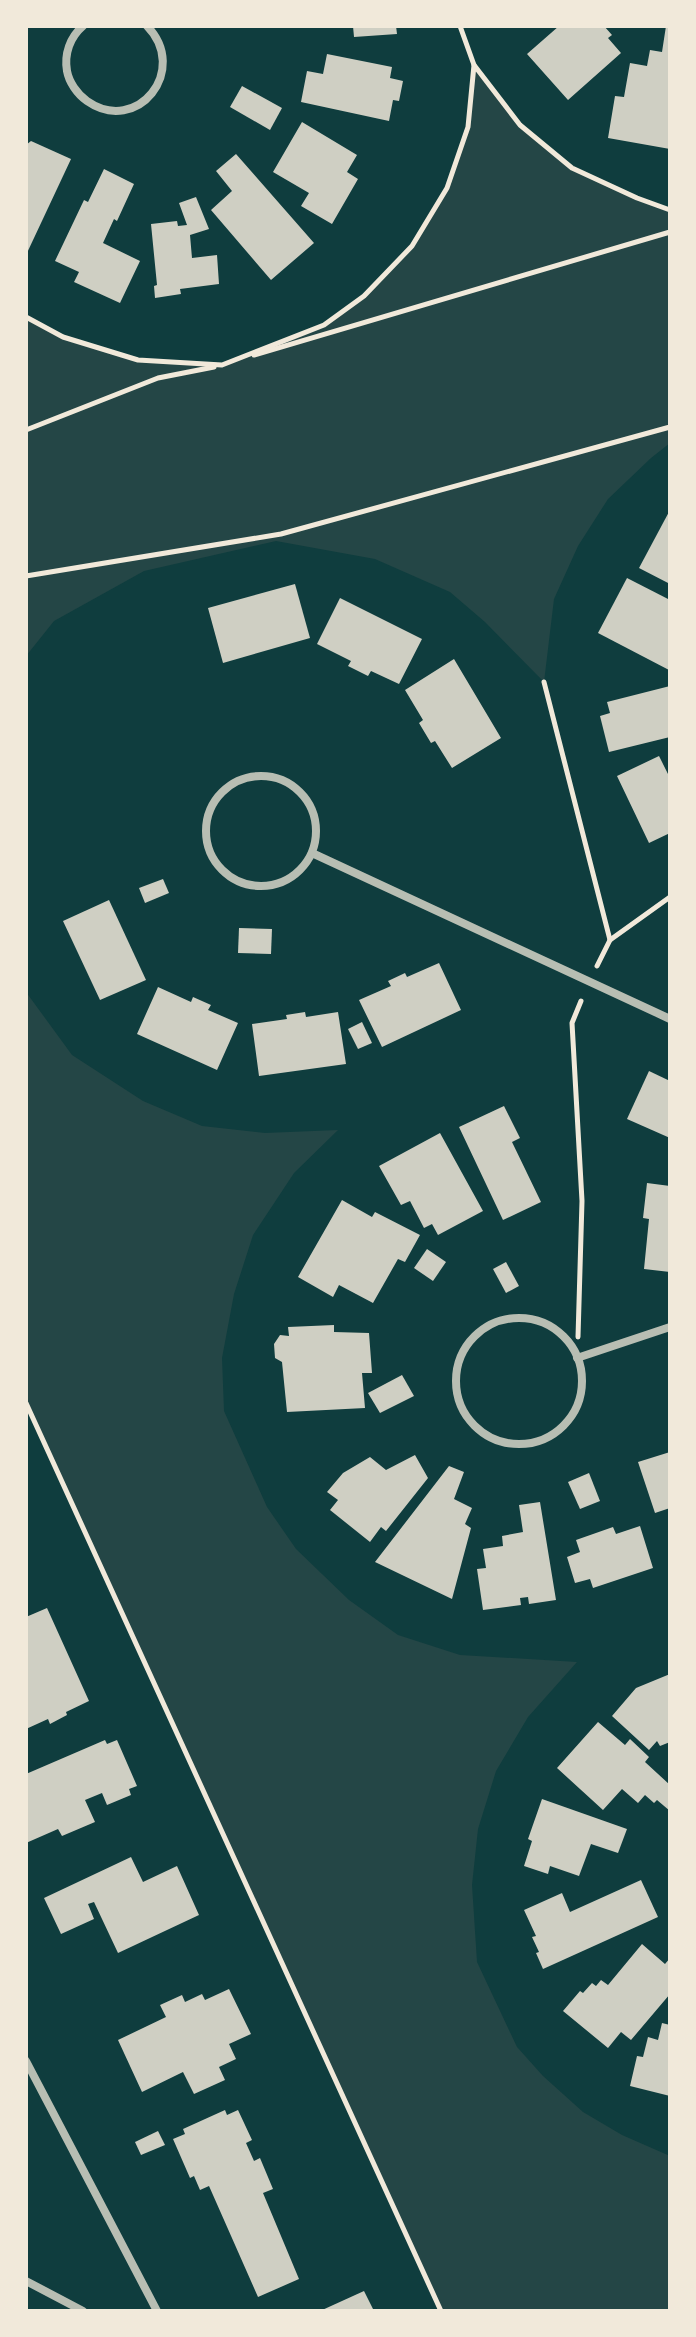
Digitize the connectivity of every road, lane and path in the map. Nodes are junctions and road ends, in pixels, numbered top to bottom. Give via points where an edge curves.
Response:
1 (83, 26) edge
2 (147, 26) edge
3 (460, 26) edge
4 (474, 65) junction
5 (670, 210) edge
6 (670, 232) edge
7 (26, 317) edge
8 (222, 365) junction
9 (670, 427) edge
10 (26, 430) edge
11 (26, 576) edge
12 (544, 682) dead end
13 (312, 853) junction
14 (670, 897) edge
15 (610, 940) junction
16 (590, 981) junction
17 (670, 1019) edge
18 (670, 1327) edge
19 (577, 1358) junction
20 (26, 1403) edge
21 (26, 2061) edge
22 (26, 2281) edge
23 (83, 2311) edge
24 (157, 2311) edge
25 (441, 2311) edge

1 - 2 street via 70,42 67,71 83,99 113,111 145,101 163,74 159,41
3 - 4 path
4 - 5 path via 520,125 572,168
4 - 8 path via 468,127 447,188 412,246 364,296 324,325
6 - 8 path
7 - 8 path via 63,337 138,360
8 - 10 path via 158,378
9 - 11 path via 281,534
12 - 15 path
13 - 13 street via 317,834 306,798 274,776 236,780 210,809 207,847 230,877 249,885 286,881
13 - 16 street
14 - 15 path
15 - 16 path
16 - 17 street
16 - 19 path via 572,1023 582,1201
18 - 19 street
19 - 19 street via 567,1341 545,1325 517,1318 499,1321 468,1343 459,1359 455,1378 464,1414 492,1439 510,1444 547,1438 563,1427 581,1394
20 - 25 path
21 - 24 street
22 - 23 street

